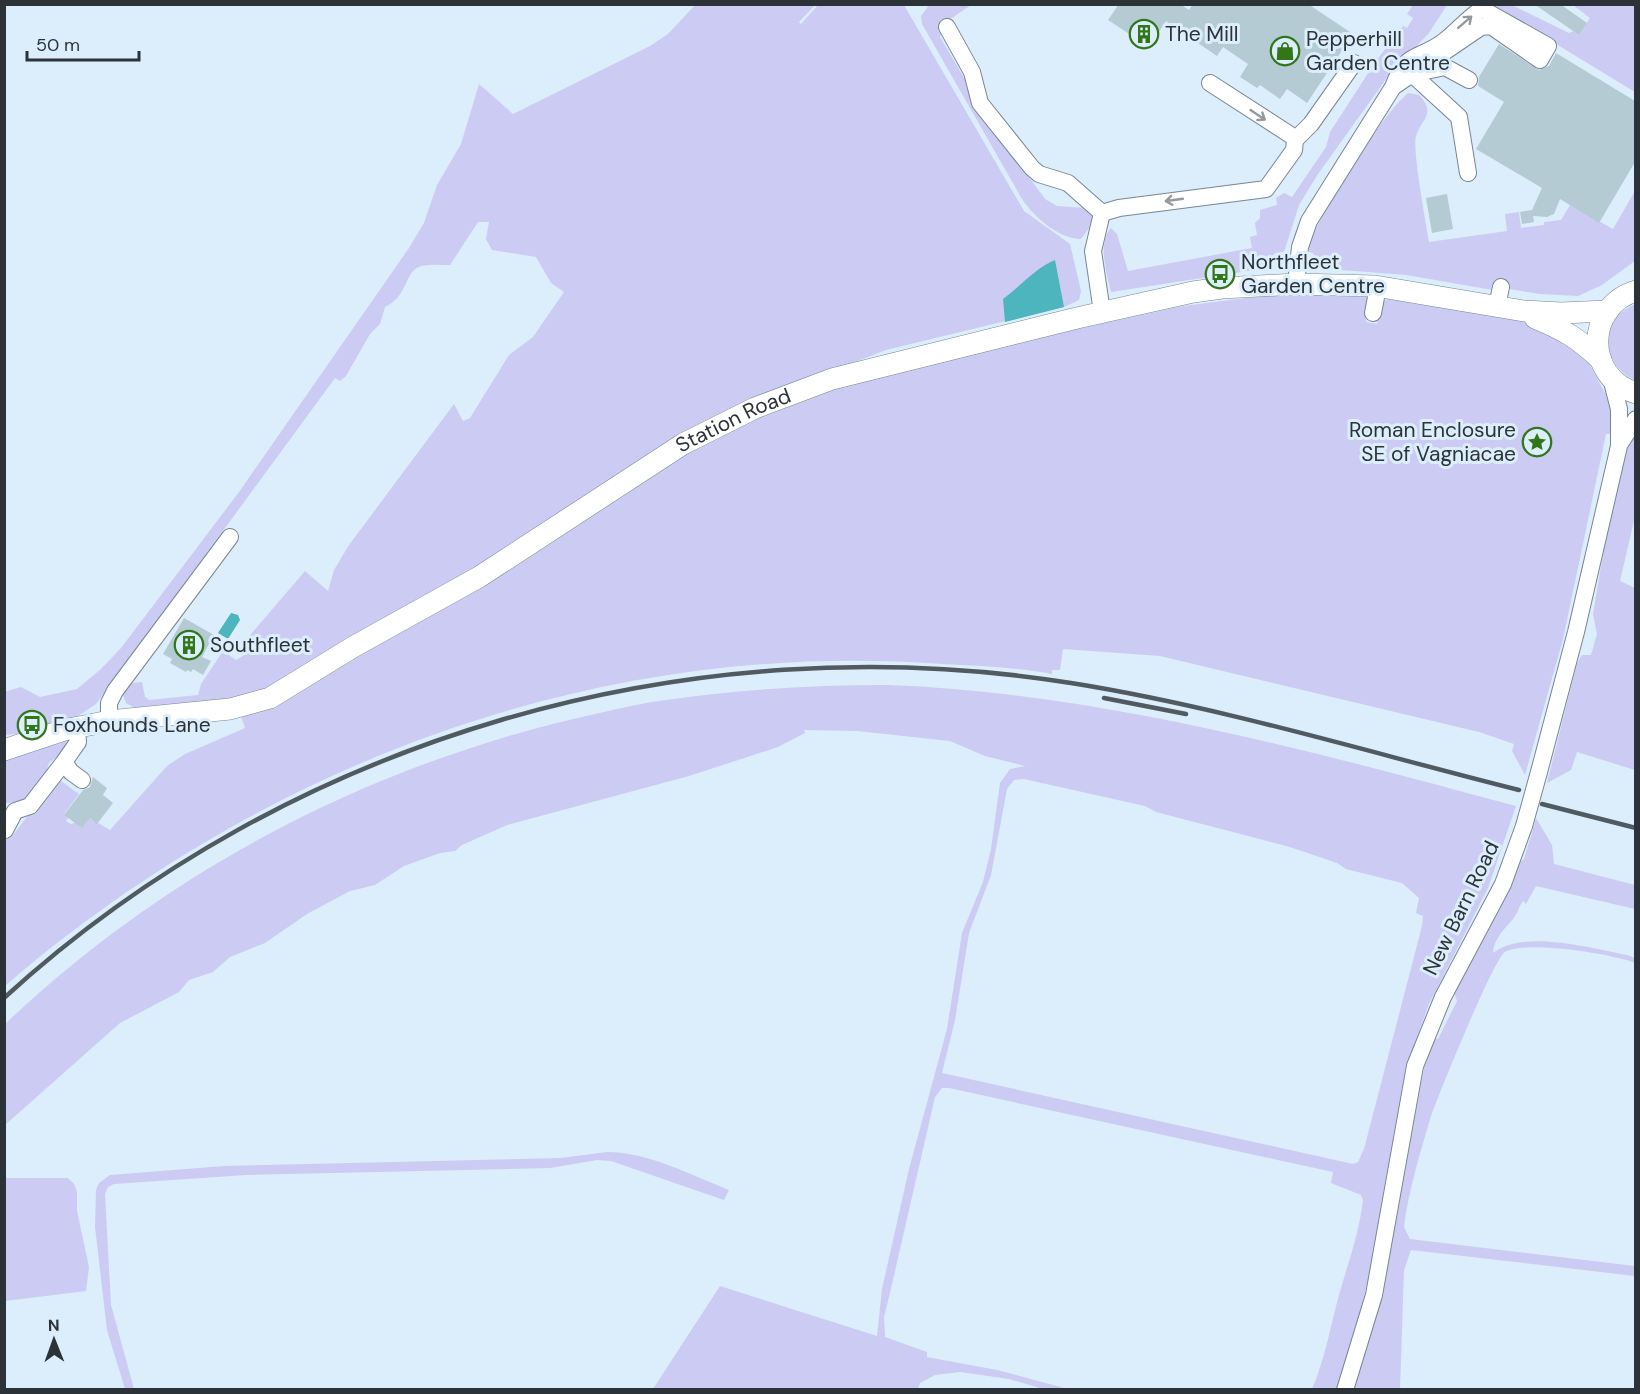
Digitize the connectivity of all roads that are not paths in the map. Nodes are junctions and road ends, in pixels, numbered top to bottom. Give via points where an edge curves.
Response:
1 (947, 27) dead end
2 (1354, 63) dead end
3 (1412, 74) junction
4 (1469, 80) dead end
5 (1210, 82) dead end
6 (1393, 87) junction
7 (1295, 140) junction
8 (1468, 173) dead end
9 (1102, 213) junction
10 (1296, 284) junction
11 (1378, 286) junction
12 (1633, 290) edge
13 (1524, 311) junction
14 (1608, 311) junction
15 (1102, 312) junction
16 (1373, 313) dead end
17 (1601, 360) junction
18 (1612, 382) junction
19 (1635, 393) edge
20 (1635, 419) edge
21 (1619, 446) junction
22 (230, 537) dead end
23 (109, 721) junction
24 (77, 728) junction
25 (4, 750) edge
26 (64, 762) junction
27 (82, 780) dead end
28 (5, 830) edge
29 (1345, 1389) edge

1 - 9 street via 972,72 980,103 1032,168 1068,183
2 - 7 street
3 - 4 street via 1445,67
3 - 6 street
6 -> 3 street via 1400,68 1414,56 1444,42 1482,9 1548,46 1540,60 1491,26 1481,27
3 - 8 street via 1460,117
5 -> 7 street
6 - 10 street via 1310,221 1300,247
7 -> 9 street via 1294,150 1266,189
9 - 15 street via 1093,250
10 - 11 main road, Station Road
10 - 15 main road, Station Road via 1193,291
11 - 13 main road, Station Road via 1499,297
11 - 16 street
12 - 14 main road
13 - 14 main road, Station Road
13 - 17 main road, Station Road via 1567,331
14 - 17 main road via 1598,333
15 - 23 main road, Station Road via 832,379 734,417 682,444 479,577 274,696 255,703 178,715
17 - 18 main road
18 - 19 main road
18 - 21 street, New Barn Road via 1619,409
20 - 21 street, New Barn Road
21 - 29 street, New Barn Road, bridge via 1576,632 1524,826 1503,884 1443,997 1415,1066 1374,1295
22 - 23 street via 116,691 109,703
23 - 24 main road, Station Road
24 - 25 main road, Station Road
24 - 26 street via 78,742
26 - 27 street
26 - 28 street via 29,807 15,811

